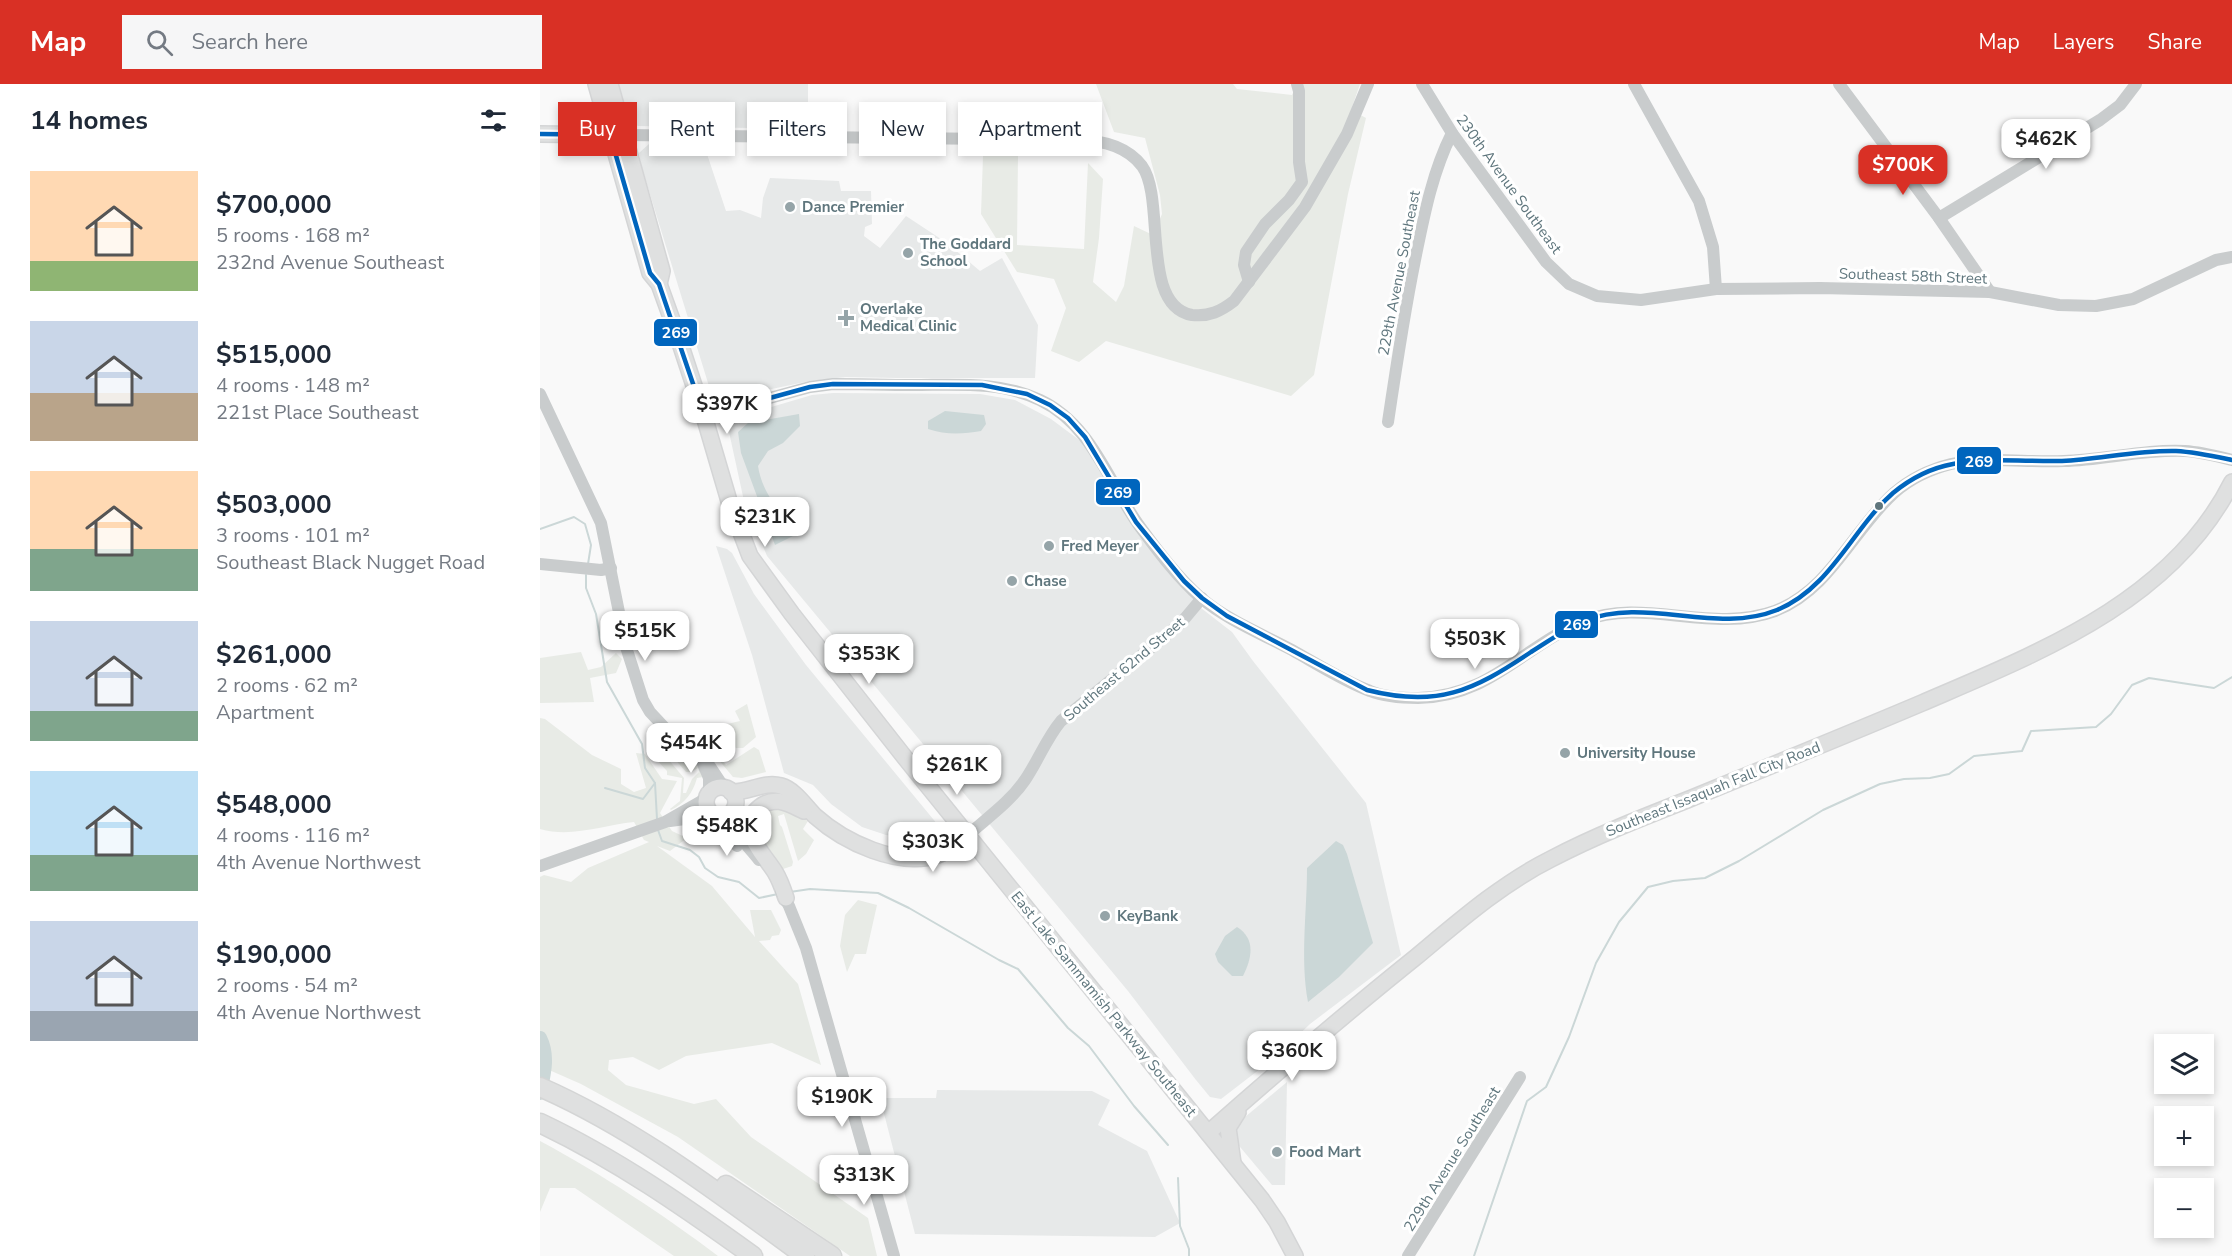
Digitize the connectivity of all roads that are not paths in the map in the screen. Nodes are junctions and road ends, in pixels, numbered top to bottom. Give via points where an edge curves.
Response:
1 (596, 84) edge
2 (610, 84) edge
3 (1297, 84) edge
4 (1368, 84) edge
5 (1422, 84) edge
6 (1634, 84) edge
7 (1839, 84) edge
8 (2133, 89) edge
9 (603, 102) edge
10 (612, 102) edge
11 (1452, 133) junction
12 (540, 134) edge
13 (558, 134) edge
14 (637, 135) edge
15 (624, 156) edge
16 (1939, 218) junction
17 (2232, 257) edge
18 (1249, 282) junction
19 (1716, 289) junction
20 (1584, 292) joint
21 (1990, 292) junction
22 (540, 394) edge
23 (704, 416) junction
24 (1388, 422) dead end
25 (2232, 460) edge
26 (2232, 482) edge
27 (540, 564) edge
28 (611, 568) junction
29 (1202, 598) junction
30 (695, 750) junction
31 (729, 790) junction
32 (708, 796) junction
33 (796, 796) junction
34 (734, 809) junction
35 (716, 816) junction
36 (815, 816) junction
37 (682, 817) junction
38 (968, 835) junction
39 (540, 866) edge
40 (774, 878) junction
41 (788, 902) joint
42 (1520, 1077) dead end
43 (540, 1087) edge
44 (1251, 1096) junction
45 (598, 1116) junction
46 (548, 1127) edge
47 (1208, 1133) junction
48 (1234, 1165) junction
49 (753, 1256) edge
50 (805, 1256) edge
51 (832, 1256) edge
52 (894, 1256) edge
53 (1295, 1256) edge
54 (1408, 1256) edge

1 - 9 main road, East Lake Sammamish Parkway Southeast
2 - 10 main road, East Lake Sammamish Parkway Southeast
3 - 18 street via 1302,182 1246,252 1244,265
4 - 18 street via 1321,182
5 - 11 street, 230th Avenue Southeast
6 - 19 street via 1699,201 1713,247
7 - 16 street
8 - 16 street via 2100,120
11 - 20 street, 230th Avenue Southeast via 1546,262 1569,284
11 - 24 street, 229th Avenue Southeast via 1427,203
12 - 13 main road
14 - 18 street via 1104,142 1133,157 1146,174 1159,274 1164,290 1180,311 1198,315 1218,312 1234,301
15 - 23 main road, East Lake Sammamish Parkway Southeast via 662,271 659,284
16 - 21 street
17 - 21 street, Southeast 58th Street via 2216,260 2150,293 2112,304 2059,305
19 - 20 street, Southeast 58th Street via 1641,300 1612,299
19 - 21 street, Southeast 58th Street
22 - 28 street via 597,512
23 - 29 street via 833,384 982,385 1027,394 1058,410 1076,426 1148,537
23 - 38 main road, East Lake Sammamish Parkway Southeast via 750,556
25 - 29 street via 2175,451 2063,462 1983,460 1944,466 1890,496 1821,579 1777,610 1730,620 1637,614 1602,616 1563,630 1472,688 1421,698 1367,690 1227,616
26 - 44 main road, Southeast Issaquah Fall City Road via 2200,533 2178,557 2150,582 2087,626 2004,668 1549,859 1501,890 1407,963
27 - 28 street
28 - 30 street via 626,647 643,700 656,720
29 - 38 street, Southeast 62nd Street via 1181,623 1061,721 1025,781
30 - 31 street
30 - 32 street via 708,774
31 - 32 main road via 717,788
31 - 33 main road, Southeast 62nd Street via 772,785
31 - 34 main road via 735,799
32 - 35 main road via 708,810
32 - 37 street
33 - 34 main road via 760,794
33 - 36 main road, Southeast 62nd Street
34 - 35 main road via 727,816
34 - 40 street via 733,826 738,835
35 - 37 street
35 - 40 street via 739,848
36 - 38 main road, Southeast 62nd Street via 860,846 903,857 939,855
36 - 40 main road via 776,800 761,806 753,816 751,838
37 - 39 street
38 - 47 main road, East Lake Sammamish Parkway Southeast
40 - 41 main road
41 - 52 street via 815,981
42 - 54 street, 229th Avenue Southeast
43 - 45 highway
44 - 47 main road, Southeast Issaquah Fall City Road
44 - 48 main road via 1228,1128
45 - 50 highway via 699,1180
45 - 51 highway via 698,1167
46 - 49 highway via 648,1183
47 - 48 main road, East Lake Sammamish Parkway Southeast
48 - 53 main road, East Lake Sammamish Parkway Southeast via 1271,1212

